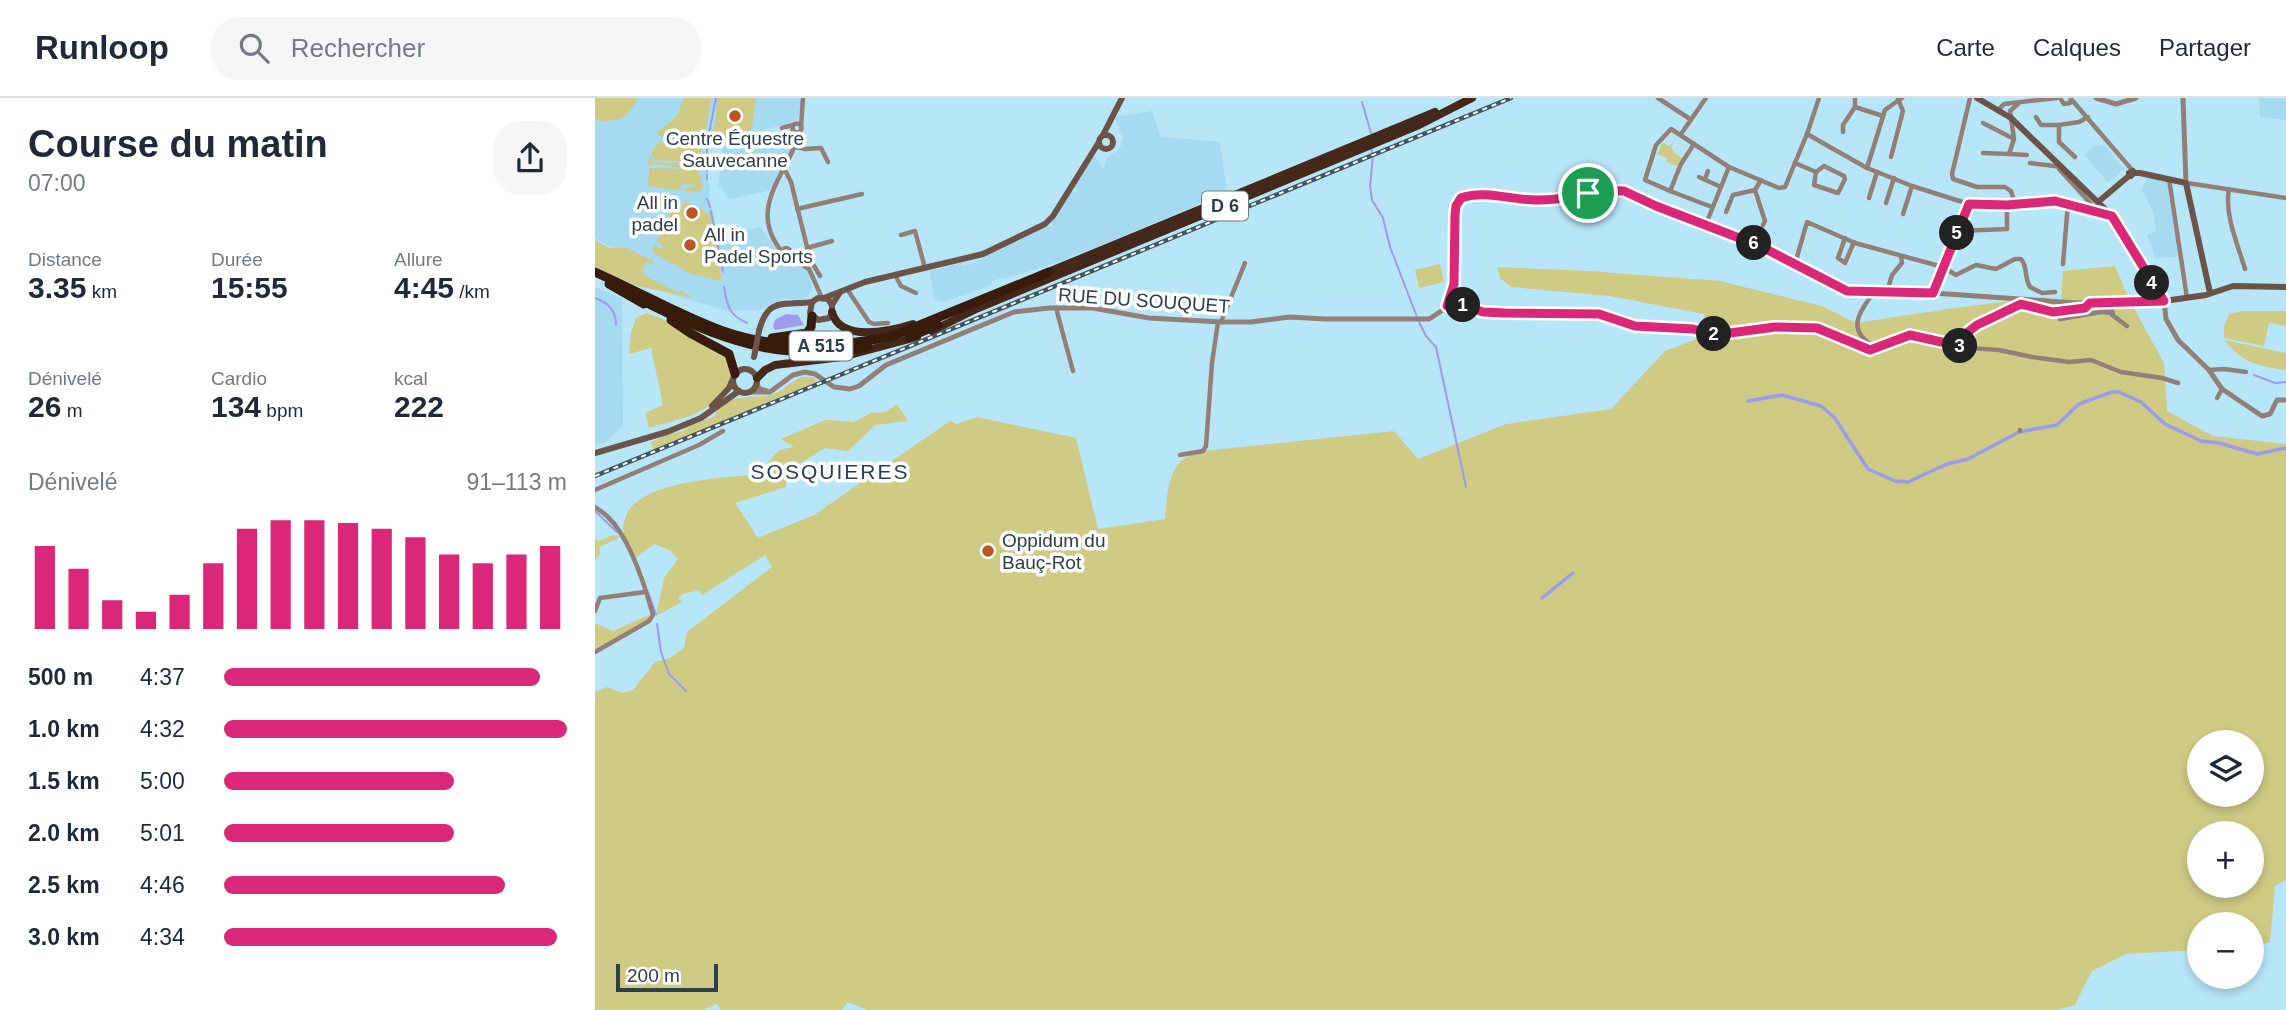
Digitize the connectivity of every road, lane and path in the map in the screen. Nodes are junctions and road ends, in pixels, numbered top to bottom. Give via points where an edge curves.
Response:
1 (803, 98) edge
2 (1122, 98) edge
3 (1473, 98) edge
4 (1658, 98) edge
5 (1706, 98) edge
6 (1819, 98) edge
7 (1855, 98) edge
8 (1974, 98) edge
9 (2096, 98) edge
10 (2136, 98) edge
11 (2183, 98) edge
12 (1900, 99) edge
13 (2058, 100) edge
14 (2070, 100) edge
15 (1461, 101) edge
16 (2017, 104) junction
17 (1855, 107) junction
18 (1998, 112) junction
19 (1882, 116) junction
20 (2036, 117) dead end
21 (2088, 117) junction
22 (1690, 119) junction
23 (2012, 121) junction
24 (1983, 123) dead end
25 (2059, 125) junction
26 (1843, 132) dead end
27 (1105, 133) junction
28 (1681, 134) junction
29 (1807, 134) junction
30 (2013, 139) junction
31 (1694, 144) junction
32 (796, 145) junction
33 (1098, 146) junction
34 (1983, 153) dead end
35 (2010, 155) junction
36 (2027, 155) dead end
37 (1891, 157) dead end
38 (2075, 157) dead end
39 (828, 162) dead end
40 (1795, 163) junction
41 (2030, 163) dead end
42 (784, 167) junction
43 (1729, 167) junction
44 (2062, 167) junction
45 (1867, 168) junction
46 (1708, 171) dead end
47 (1877, 172) junction
48 (1569, 173) dead end
49 (1817, 173) junction
50 (2132, 173) junction
51 (1699, 177) dead end
52 (1894, 178) junction
53 (1705, 179) junction
54 (2169, 179) junction
55 (1761, 180) junction
56 (2186, 183) junction
57 (1912, 186) junction
58 (1721, 187) junction
59 (1755, 190) junction
60 (2229, 190) junction
61 (1669, 191) junction
62 (1588, 193) junction
63 (862, 194) dead end
64 (1869, 198) dead end
65 (2286, 198) edge
66 (1886, 203) dead end
67 (2068, 203) junction
68 (1969, 204) junction
69 (2015, 204) junction
70 (2091, 204) junction
71 (2007, 205) junction
72 (1712, 207) junction
73 (797, 209) junction
74 (1725, 212) dead end
75 (1903, 214) dead end
76 (2111, 215) junction
77 (1706, 224) junction
78 (1763, 225) dead end
79 (1958, 231) junction
80 (901, 235) dead end
81 (1845, 238) junction
82 (832, 241) dead end
83 (1854, 242) junction
84 (807, 248) junction
85 (1901, 256) junction
86 (1245, 263) dead end
87 (1795, 264) junction
88 (2063, 264) dead end
89 (1943, 267) junction
90 (925, 268) junction
91 (2245, 269) dead end
92 (595, 272) edge
93 (1049, 272) junction
94 (895, 275) junction
95 (820, 276) dead end
96 (595, 278) edge
97 (609, 284) junction
98 (2286, 287) edge
99 (843, 291) junction
100 (1874, 292) junction
101 (1887, 292) junction
102 (2055, 292) dead end
103 (916, 293) dead end
104 (1933, 293) junction
105 (2210, 293) junction
106 (2187, 299) junction
107 (2164, 301) junction
108 (816, 304) junction
109 (2089, 304) junction
110 (1447, 306) junction
111 (832, 308) junction
112 (1056, 308) junction
113 (976, 309) junction
114 (678, 312) junction
115 (2111, 314) junction
116 (2060, 319) dead end
117 (1219, 322) junction
118 (888, 323) dead end
119 (2127, 326) dead end
120 (1875, 347) junction
121 (1969, 348) junction
122 (2209, 370) junction
123 (1073, 371) dead end
124 (2246, 372) dead end
125 (734, 376) junction
126 (753, 376) junction
127 (2178, 383) dead end
128 (2222, 389) junction
129 (739, 391) junction
130 (750, 392) junction
131 (770, 392) junction
132 (2217, 398) dead end
133 (2286, 400) edge
134 (691, 422) junction
135 (723, 431) dead end
136 (595, 453) edge
137 (1180, 455) dead end
138 (595, 490) edge
139 (595, 507) edge
140 (645, 592) junction
141 (595, 611) edge
142 (595, 652) edge

1 - 32 street
2 - 27 main road
3 - 15 highway
4 - 22 street
5 - 22 street
6 - 29 street
7 - 17 street
8 - 18 main road
8 - 69 street via 1954,180 1977,187 2005,187
9 - 10 street via 2116,104
11 - 56 street
12 - 19 street
12 - 37 street via 1903,111
13 - 14 street
13 - 16 street
14 - 21 street
15 - 93 highway, D 6
15 - 113 highway, D 6 via 1406,131
16 - 18 street
16 - 23 street via 2010,111
17 - 19 street
17 - 26 street
18 - 23 main road
19 - 45 street
20 - 25 street via 2041,125
21 - 25 street
21 - 50 street
22 - 28 street
23 - 30 street
23 - 44 main road
24 - 30 street
25 - 38 street via 2059,142
27 - 33 main road
27 - 33 main road via 1114,139 1113,144 1108,149
28 - 31 street
28 - 61 street via 1671,129 1658,142 1645,180
29 - 40 street
29 - 45 street
30 - 35 street
31 - 43 street
31 - 61 street
32 - 39 street via 821,148
32 - 42 street
33 - 90 main road via 1045,224 983,254
34 - 35 street
35 - 36 street
40 - 49 street
40 - 55 street via 1785,187
41 - 44 street
42 - 73 street
42 - 108 street via 772,194 767,227 774,242 811,271
43 - 55 street
43 - 58 street
44 - 70 main road
45 - 47 street
46 - 53 street
47 - 52 street
47 - 64 street
48 - 62 street
49 - 49 street via 1814,185 1840,192 1845,179 1841,174 1824,166
50 - 54 main road
50 - 70 main road
51 - 53 street
52 - 57 street
52 - 66 street
53 - 58 street
54 - 56 main road
54 - 106 street
55 - 59 street
56 - 60 street
56 - 105 main road
57 - 68 street
57 - 75 street
58 - 72 street
59 - 74 street via 1733,195
59 - 78 street
60 - 65 street
60 - 91 street via 2229,210
61 - 72 street
62 - 77 street via 1621,190
62 - 110 street via 1540,200 1461,198 1455,215 1454,284
63 - 73 street
67 - 69 street
67 - 70 street
67 - 88 street
68 - 71 street
68 - 79 street
69 - 71 street
70 - 76 main road
70 - 76 street
71 - 79 street via 2007,229
72 - 77 street
73 - 84 street
76 - 107 main road
77 - 87 street
79 - 89 street
80 - 90 street via 915,231
81 - 83 street
81 - 83 street via 1838,258 1846,262
81 - 87 street via 1807,222
82 - 84 street
83 - 85 street
84 - 95 street
85 - 89 street
85 - 101 street
86 - 117 street
87 - 100 street via 1847,291
89 - 102 street via 1956,275 1976,265 1996,269 2021,260 2030,287 2042,293
89 - 104 street
90 - 94 main road
92 - 114 highway, A 515
93 - 111 highway via 910,326 888,330 840,326
93 - 114 highway, A 515 via 893,336 843,344 794,346 757,340
94 - 99 main road
94 - 103 street via 901,286
96 - 97 highway, A 515
97 - 113 highway, A 515 via 700,329 792,352 844,351 897,341
97 - 125 highway via 726,351
98 - 105 main road via 2234,286
99 - 108 main road
99 - 111 main road
99 - 118 street via 869,322
100 - 101 street
100 - 120 street via 1857,318 1862,340
101 - 104 street
104 - 109 street
105 - 106 main road
106 - 107 main road
107 - 109 street
107 - 122 street via 2166,319 2178,340
108 - 111 main road
108 - 111 main road via 822,321 829,318
108 - 114 highway via 807,333 772,338 732,331
108 - 126 main road, bridge via 773,306 762,319
109 - 115 street via 2107,307
109 - 121 street via 2053,312 2021,304 1968,332
110 - 117 street, RUE DU SOUQUET via 1429,319 1290,317
110 - 120 street via 1463,305 1483,312 1599,314 1635,326 1693,329 1715,335 1775,327 1817,328 1870,350
112 - 117 street, RUE DU SOUQUET
112 - 123 street
112 - 131 street, RUE DU SOUQUET via 1014,312 886,365 859,386 834,387 805,372
113 - 126 highway via 902,342 842,357 775,365
115 - 116 street
115 - 119 street
117 - 137 street via 1206,446
120 - 121 street via 1910,335
121 - 127 street via 2069,362 2091,360 2121,372
122 - 124 street
122 - 128 street
125 - 126 main road
125 - 129 main road
125 - 134 main road via 723,396
126 - 130 main road
126 - 131 street via 763,391
128 - 132 street
128 - 133 street via 2265,416 2277,400
129 - 130 main road
129 - 134 main road
130 - 131 street
134 - 136 main road
135 - 138 street
139 - 140 street via 619,531
140 - 141 street via 600,598
140 - 142 street via 653,615 649,621

